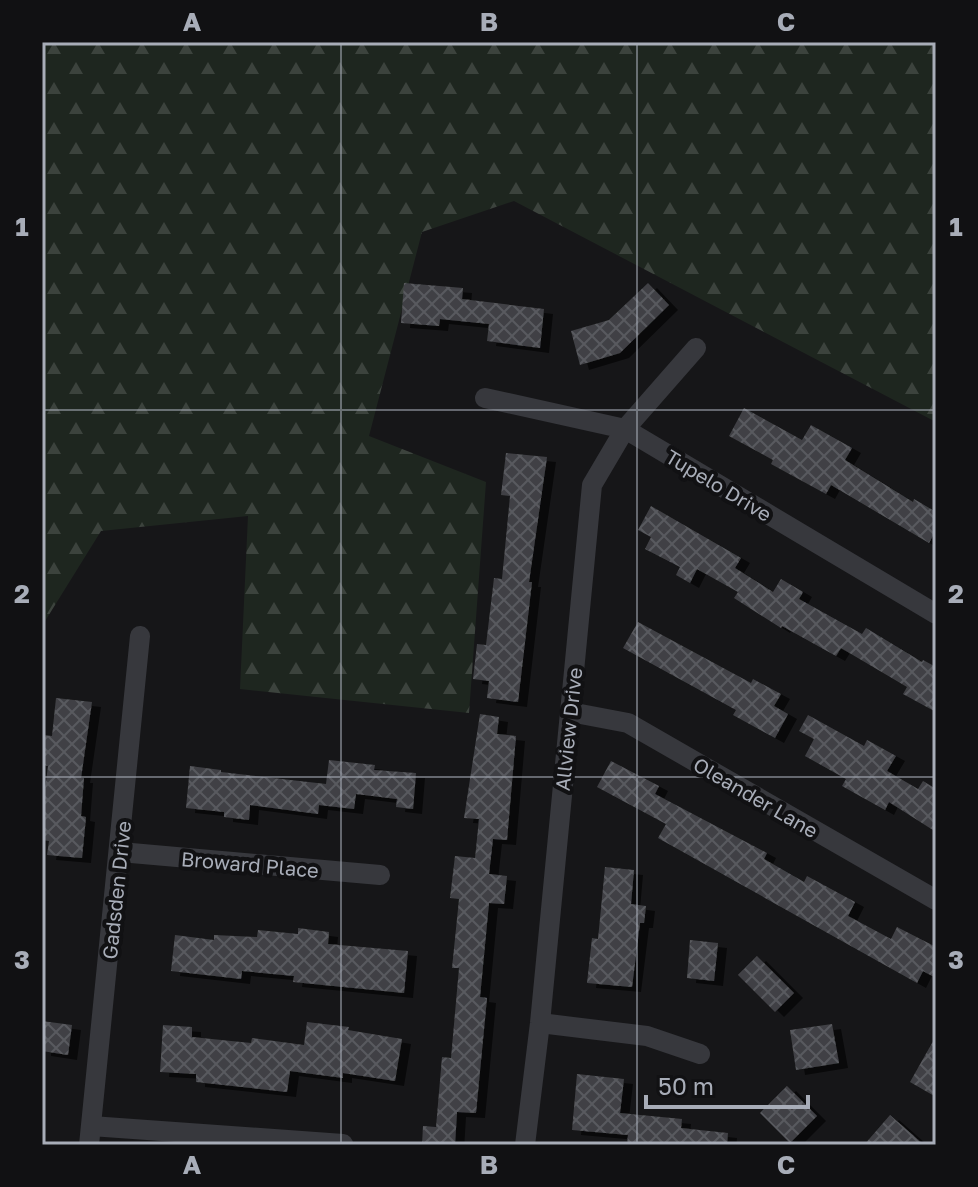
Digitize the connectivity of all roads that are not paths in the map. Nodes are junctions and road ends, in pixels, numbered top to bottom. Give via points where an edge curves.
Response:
1 (696, 348) dead end
2 (485, 398) dead end
3 (625, 429) junction
4 (936, 614) edge
5 (140, 636) dead end
6 (570, 712) junction
7 (120, 852) junction
8 (380, 875) dead end
9 (936, 900) edge
10 (540, 1023) junction
11 (700, 1054) dead end
12 (90, 1135) edge
13 (343, 1144) edge
14 (525, 1145) edge

1 - 3 street, Allview Drive
2 - 3 street, Tupelo Drive
3 - 4 street, Tupelo Drive
3 - 6 street, Allview Drive via 592,485
5 - 7 street, Gadsden Drive
6 - 9 street, Oleander Lane via 628,723
6 - 10 street, Allview Drive
7 - 8 street, Broward Place
7 - 12 street, Gadsden Drive
10 - 11 street via 647,1036
10 - 14 street, Allview Drive
12 - 13 street

